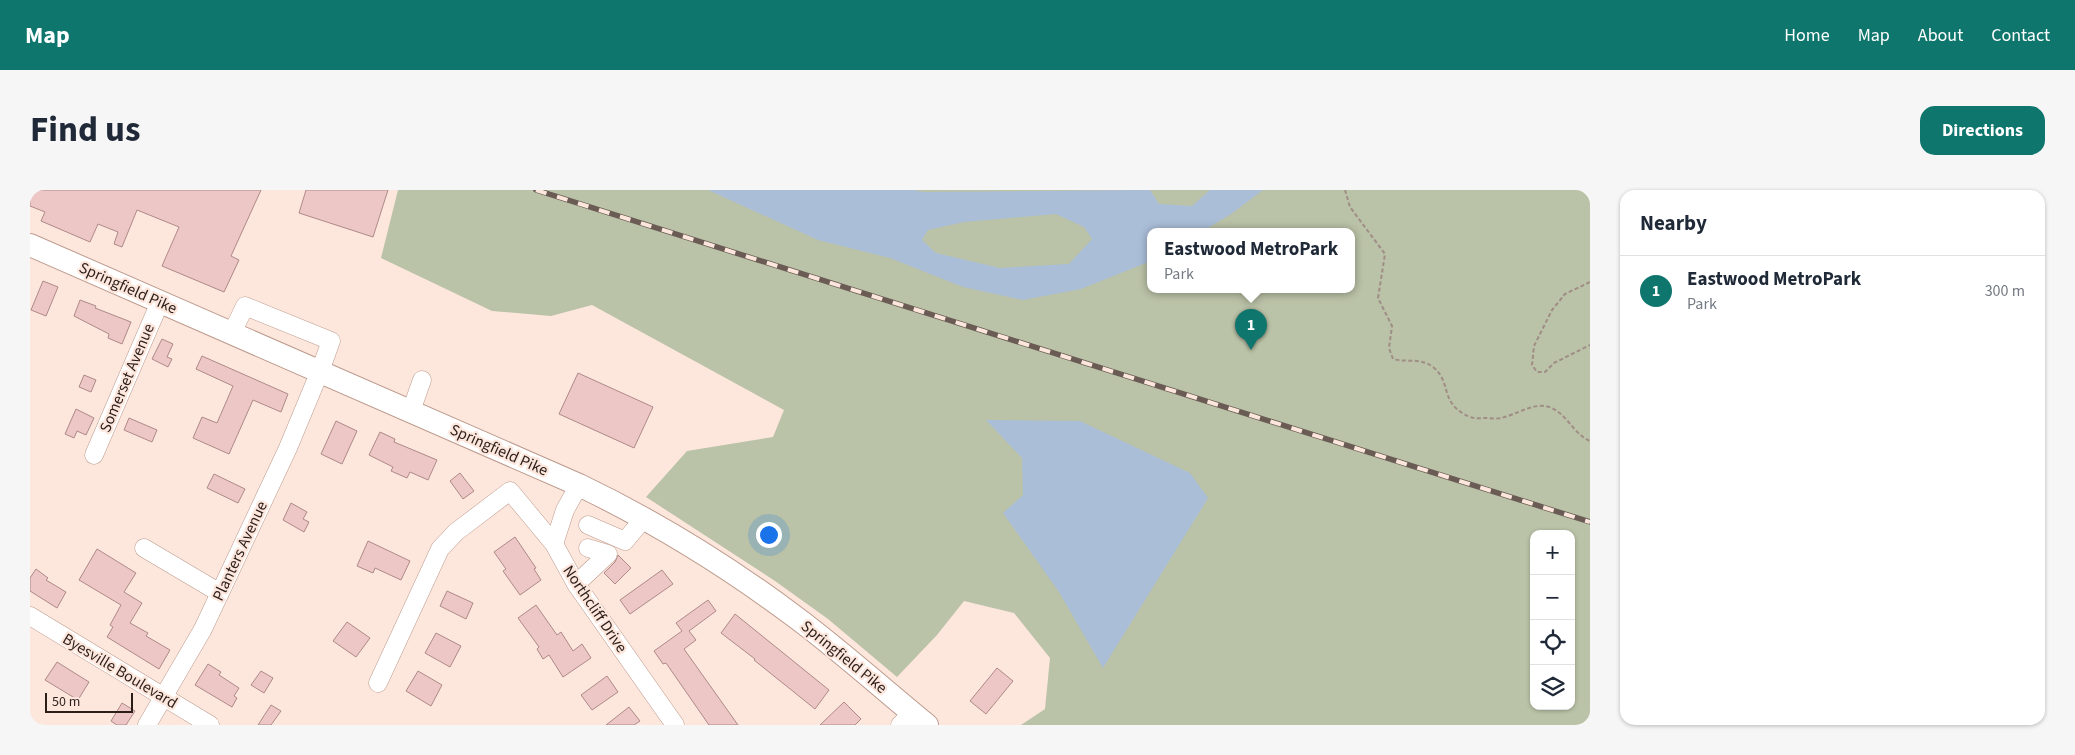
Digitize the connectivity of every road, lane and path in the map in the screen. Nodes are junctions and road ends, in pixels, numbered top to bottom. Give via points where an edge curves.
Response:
1 (1345, 190) edge
2 (30, 245) edge
3 (1590, 282) edge
4 (160, 302) junction
5 (232, 333) junction
6 (1590, 345) edge
7 (320, 371) junction
8 (422, 380) dead end
9 (411, 411) junction
10 (1590, 441) edge
11 (94, 455) dead end
12 (578, 485) junction
13 (644, 518) junction
14 (588, 525) dead end
15 (625, 541) junction
16 (554, 544) junction
17 (144, 548) dead end
18 (588, 548) dead end
19 (608, 554) junction
20 (576, 584) junction
21 (220, 593) junction
22 (30, 616) edge
23 (378, 683) dead end
24 (163, 697) junction
25 (913, 721) edge
26 (147, 725) edge
27 (210, 725) edge
28 (675, 725) edge

1 - 10 path via 1350,207 1385,254 1378,298 1392,326 1389,348 1392,359 1402,362 1413,359 1432,367 1442,379 1454,408 1472,418 1501,418 1530,407 1548,407 1562,414 1576,431
2 - 4 main road, Springfield Pike
3 - 6 path via 1565,294 1552,310 1534,346 1532,365 1537,372 1545,372
4 - 5 main road, Springfield Pike
4 - 11 street, Somerset Avenue
5 - 7 main road, Springfield Pike
5 - 7 street, Planters Avenue via 245,306 331,341
7 - 9 main road, Springfield Pike
7 - 21 street, Planters Avenue
8 - 9 street
9 - 12 main road, Springfield Pike
12 - 13 main road, Springfield Pike
12 - 16 street via 565,510
13 - 15 street
13 - 25 main road, Springfield Pike via 756,588 799,620
14 - 15 street
15 - 19 street
16 - 20 street, Northcliff Drive
16 - 23 street, Northcliff Drive via 510,490 456,532 440,549
17 - 21 street
18 - 19 street
19 - 20 street
20 - 28 street, Northcliff Drive
21 - 24 street, Planters Avenue
22 - 24 street, Byesville Boulevard
24 - 26 street, Planters Avenue
24 - 27 street, Byesville Boulevard

